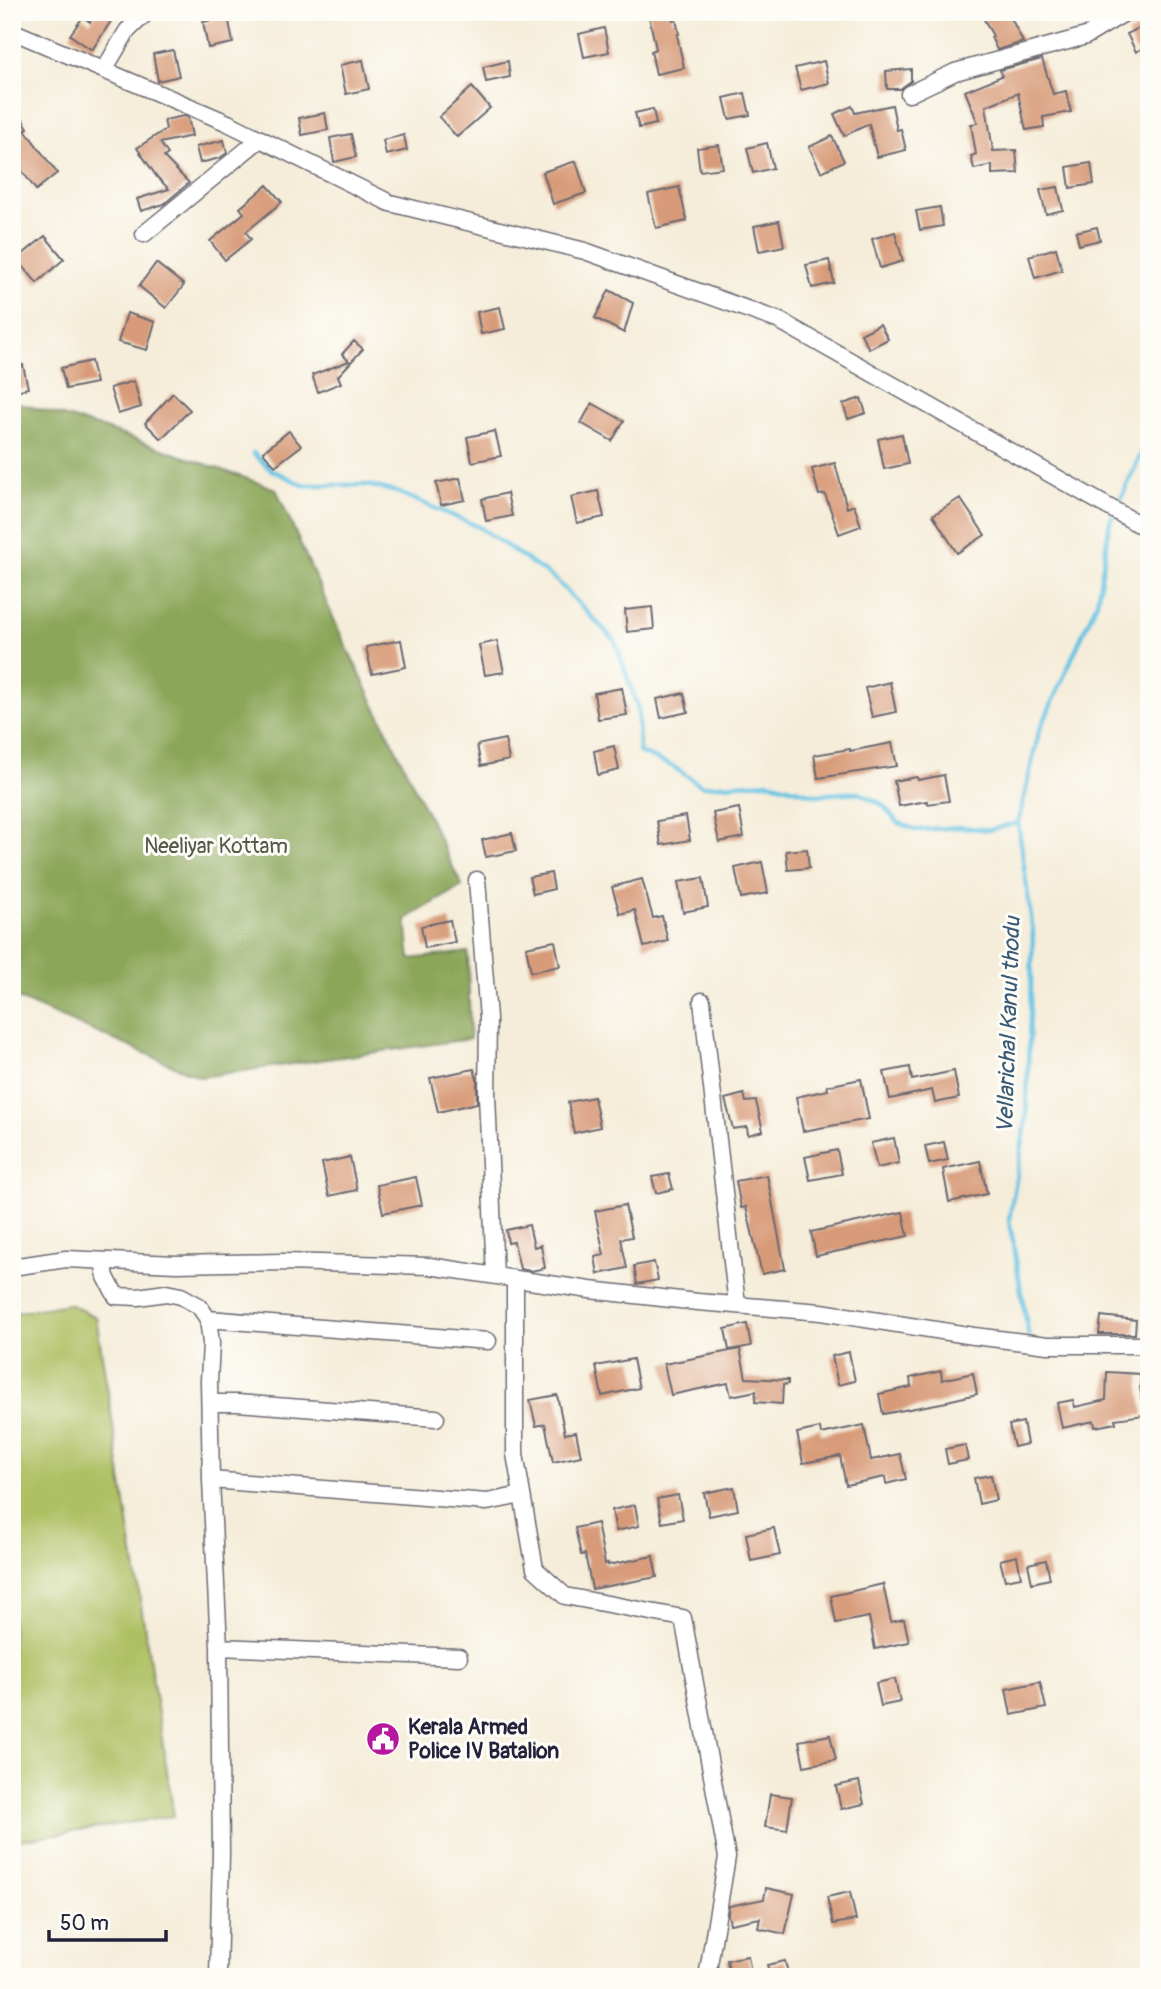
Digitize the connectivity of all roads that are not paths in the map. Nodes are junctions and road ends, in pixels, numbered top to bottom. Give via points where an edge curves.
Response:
1 (147, 12) edge
2 (1126, 12) edge
3 (12, 31) edge
4 (100, 69) junction
5 (909, 94) dead end
6 (260, 139) junction
7 (144, 234) dead end
8 (1149, 530) edge
9 (477, 880) dead end
10 (702, 1001) dead end
11 (103, 1261) junction
12 (12, 1267) edge
13 (495, 1276) junction
14 (515, 1279) junction
15 (737, 1305) junction
16 (208, 1320) junction
17 (488, 1341) dead end
18 (1149, 1345) edge
19 (210, 1403) junction
20 (436, 1418) dead end
21 (211, 1480) junction
22 (522, 1495) junction
23 (219, 1647) junction
24 (458, 1657) dead end
25 (218, 1977) edge
26 (707, 1977) edge

1 - 4 street
2 - 5 street via 1086,36 955,72
3 - 4 street
4 - 6 street
6 - 7 street
6 - 8 street via 390,203 585,251 780,321
9 - 13 street via 488,1018
10 - 15 street
11 - 12 street via 66,1259
11 - 13 street via 429,1266
11 - 16 street via 116,1296 181,1296 199,1306
13 - 14 street
14 - 15 street
14 - 22 street via 515,1454
15 - 18 street via 821,1312 1048,1345
16 - 17 street
16 - 19 street
19 - 20 street
19 - 21 street
21 - 22 street via 487,1502
21 - 23 street
22 - 26 street via 535,1569 565,1596 683,1618 727,1857
23 - 24 street
23 - 25 street

